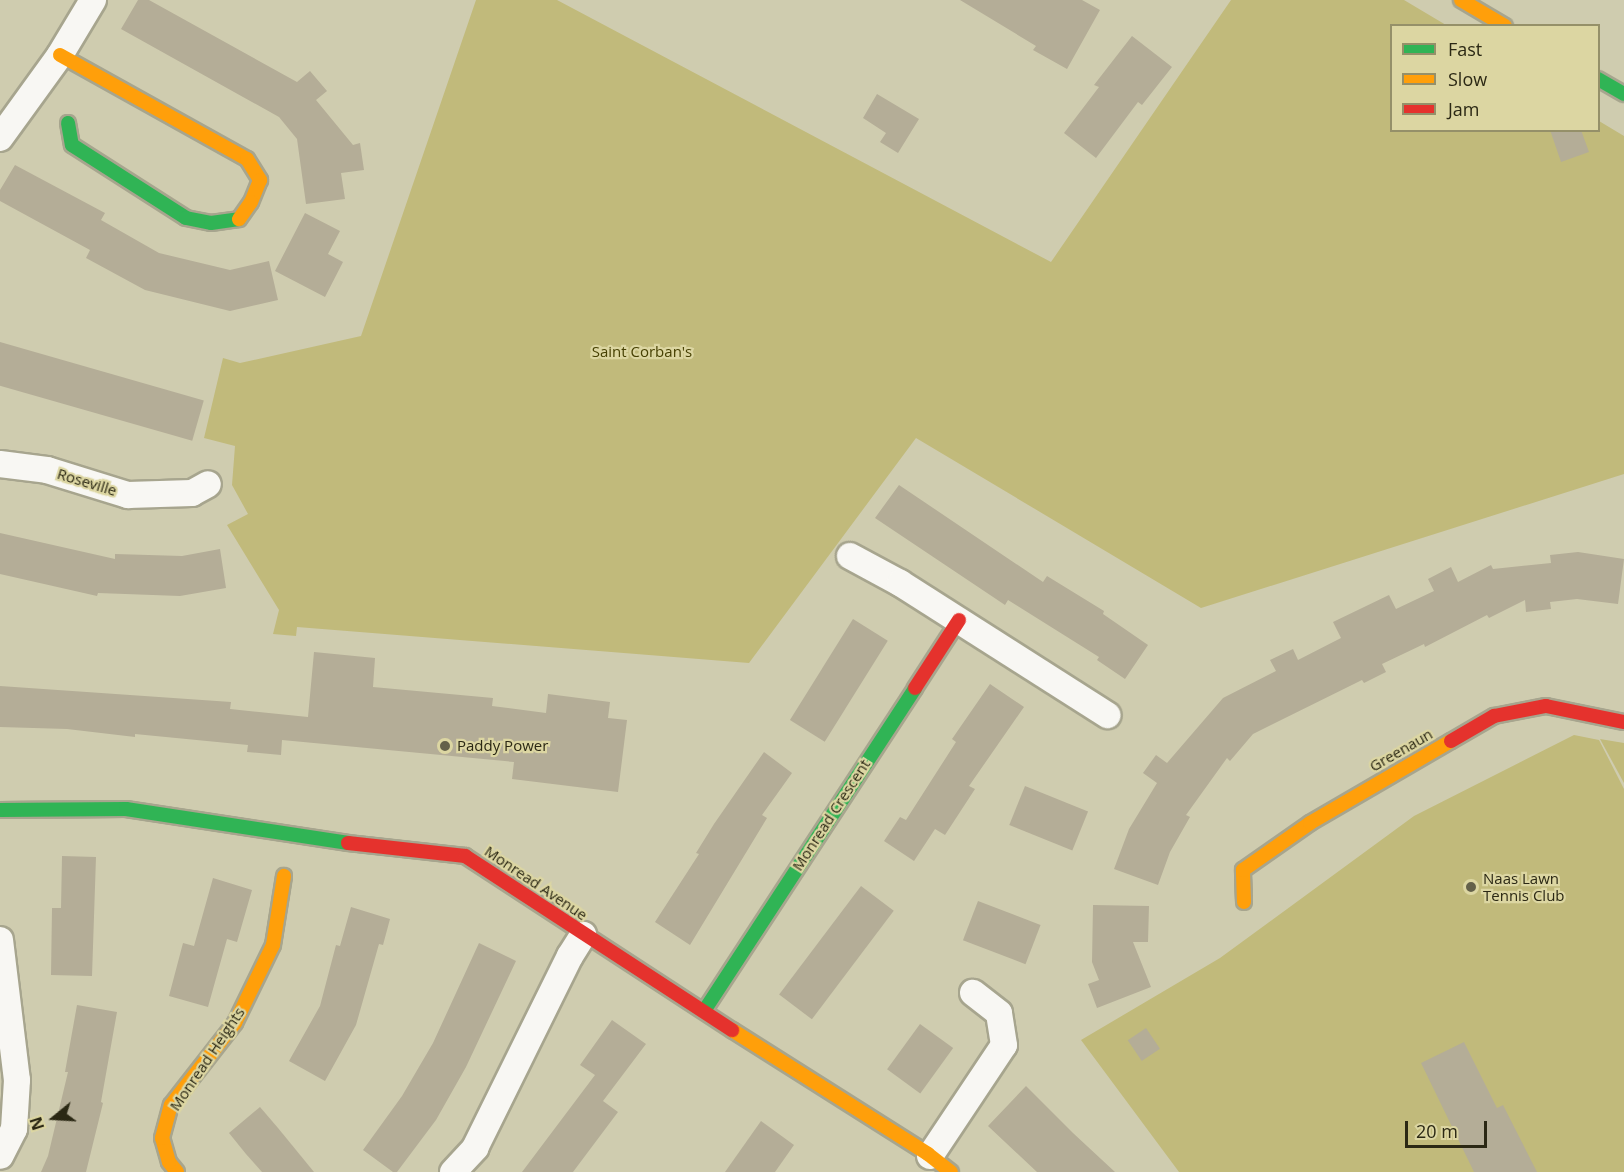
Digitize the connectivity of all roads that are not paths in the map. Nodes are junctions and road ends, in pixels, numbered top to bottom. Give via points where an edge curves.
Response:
1 (93, 0) edge
2 (1461, 0) edge
3 (1502, 24) edge
4 (60, 55) junction
5 (1600, 80) edge
6 (1624, 94) edge
7 (5, 122) edge
8 (68, 123) dead end
9 (0, 464) edge
10 (208, 484) dead end
11 (850, 556) dead end
12 (959, 620) junction
13 (1107, 715) dead end
14 (1624, 722) edge
15 (0, 810) edge
16 (284, 876) dead end
17 (1244, 902) dead end
18 (583, 935) junction
19 (0, 940) edge
20 (973, 993) dead end
21 (704, 1011) junction
22 (0, 1156) edge
23 (930, 1156) junction
24 (177, 1172) edge
25 (453, 1172) edge
26 (951, 1172) edge

1 - 4 street
2 - 3 street
4 - 7 street
4 - 8 street via 248,159 260,180 238,219 211,223 186,218 72,145
5 - 6 street
9 - 10 street, Roseville via 47,470 128,495 192,493
11 - 12 street
12 - 13 street
12 - 21 street, Monread Crescent
14 - 17 street, Greenaun via 1546,706 1494,716 1310,823 1243,870
15 - 18 street, Monread Avenue via 126,809 303,838 465,856
16 - 24 street, Monread Heights via 273,945 235,1023 171,1105 162,1138 168,1162
18 - 21 street, Monread Avenue
18 - 25 street via 475,1148
19 - 22 street via 17,1080 14,1129
20 - 23 street via 999,1012 1004,1044
21 - 23 street, Monread Avenue
23 - 26 street, Monread Avenue

